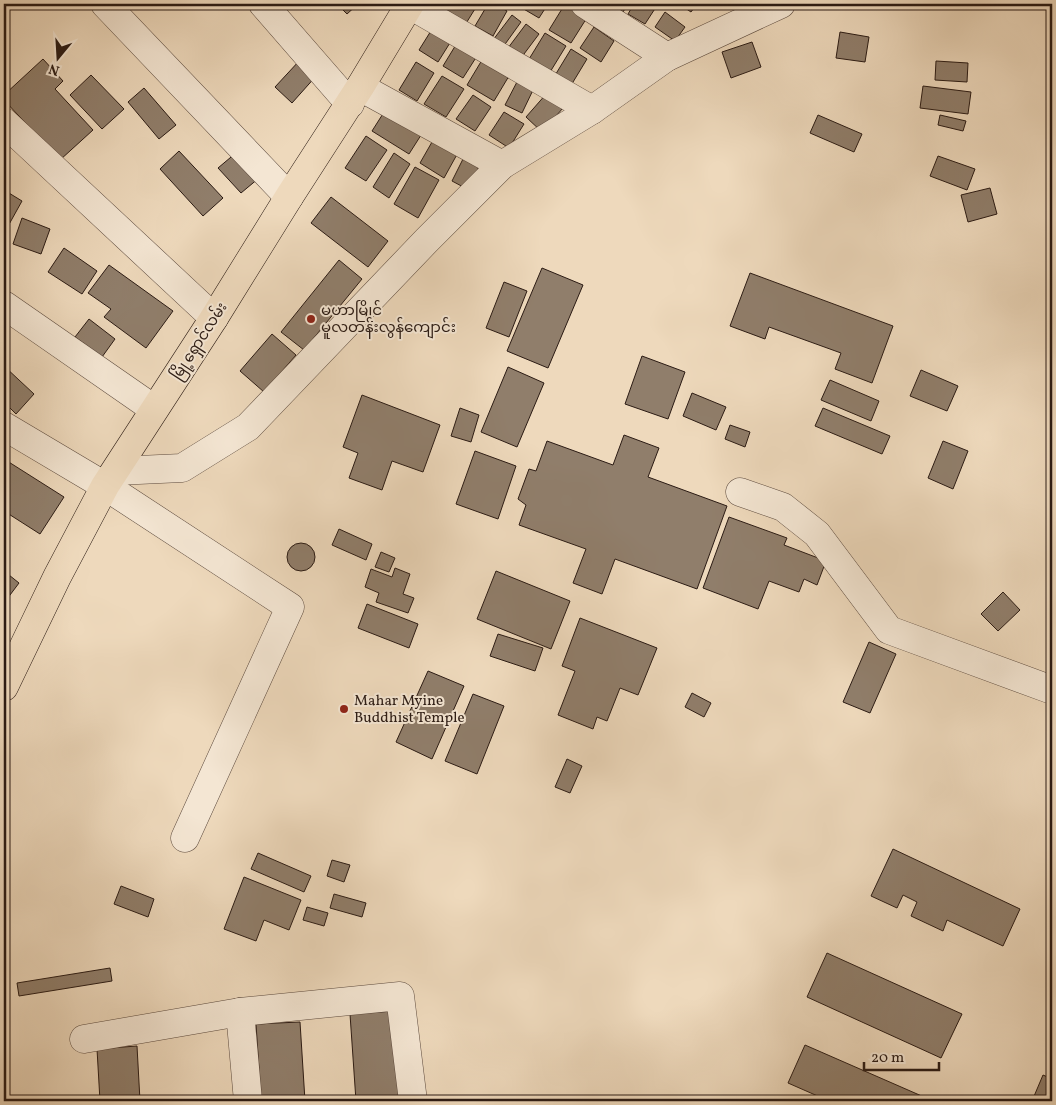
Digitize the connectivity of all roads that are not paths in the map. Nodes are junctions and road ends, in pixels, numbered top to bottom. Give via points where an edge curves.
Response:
1 (105, 4) edge
2 (263, 4) edge
3 (585, 4) edge
4 (779, 4) edge
5 (405, 7) edge
6 (667, 56) junction
7 (355, 96) junction
8 (592, 110) junction
9 (4, 122) edge
10 (502, 165) junction
11 (289, 197) junction
12 (4, 305) edge
13 (214, 318) junction
14 (154, 409) junction
15 (4, 426) edge
16 (110, 479) junction
17 (740, 492) dead end
18 (4, 687) edge
19 (1052, 690) edge
20 (185, 838) dead end
21 (240, 1012) junction
22 (84, 1039) dead end
23 (248, 1101) edge
24 (413, 1101) edge

1 - 11 street
2 - 7 street
3 - 6 street
4 - 6 street
5 - 7 highway, မြို့ရှောင်လမ်း
5 - 8 street
6 - 8 street
7 - 10 street
7 - 11 highway, မြို့ရှောင်လမ်း
8 - 10 street
9 - 13 street
10 - 16 street via 248,427 182,468
11 - 13 highway, မြို့ရှောင်လမ်း
12 - 14 street
13 - 14 highway, မြို့ရှောင်လမ်း
14 - 16 highway, မြို့ရှောင်လမ်း
15 - 16 street
16 - 18 highway, မြို့ရှောင်လမ်း via 57,577
16 - 20 street via 290,607
17 - 19 street via 783,508 817,534 889,630
21 - 22 street
21 - 23 street
21 - 24 street via 400,996

